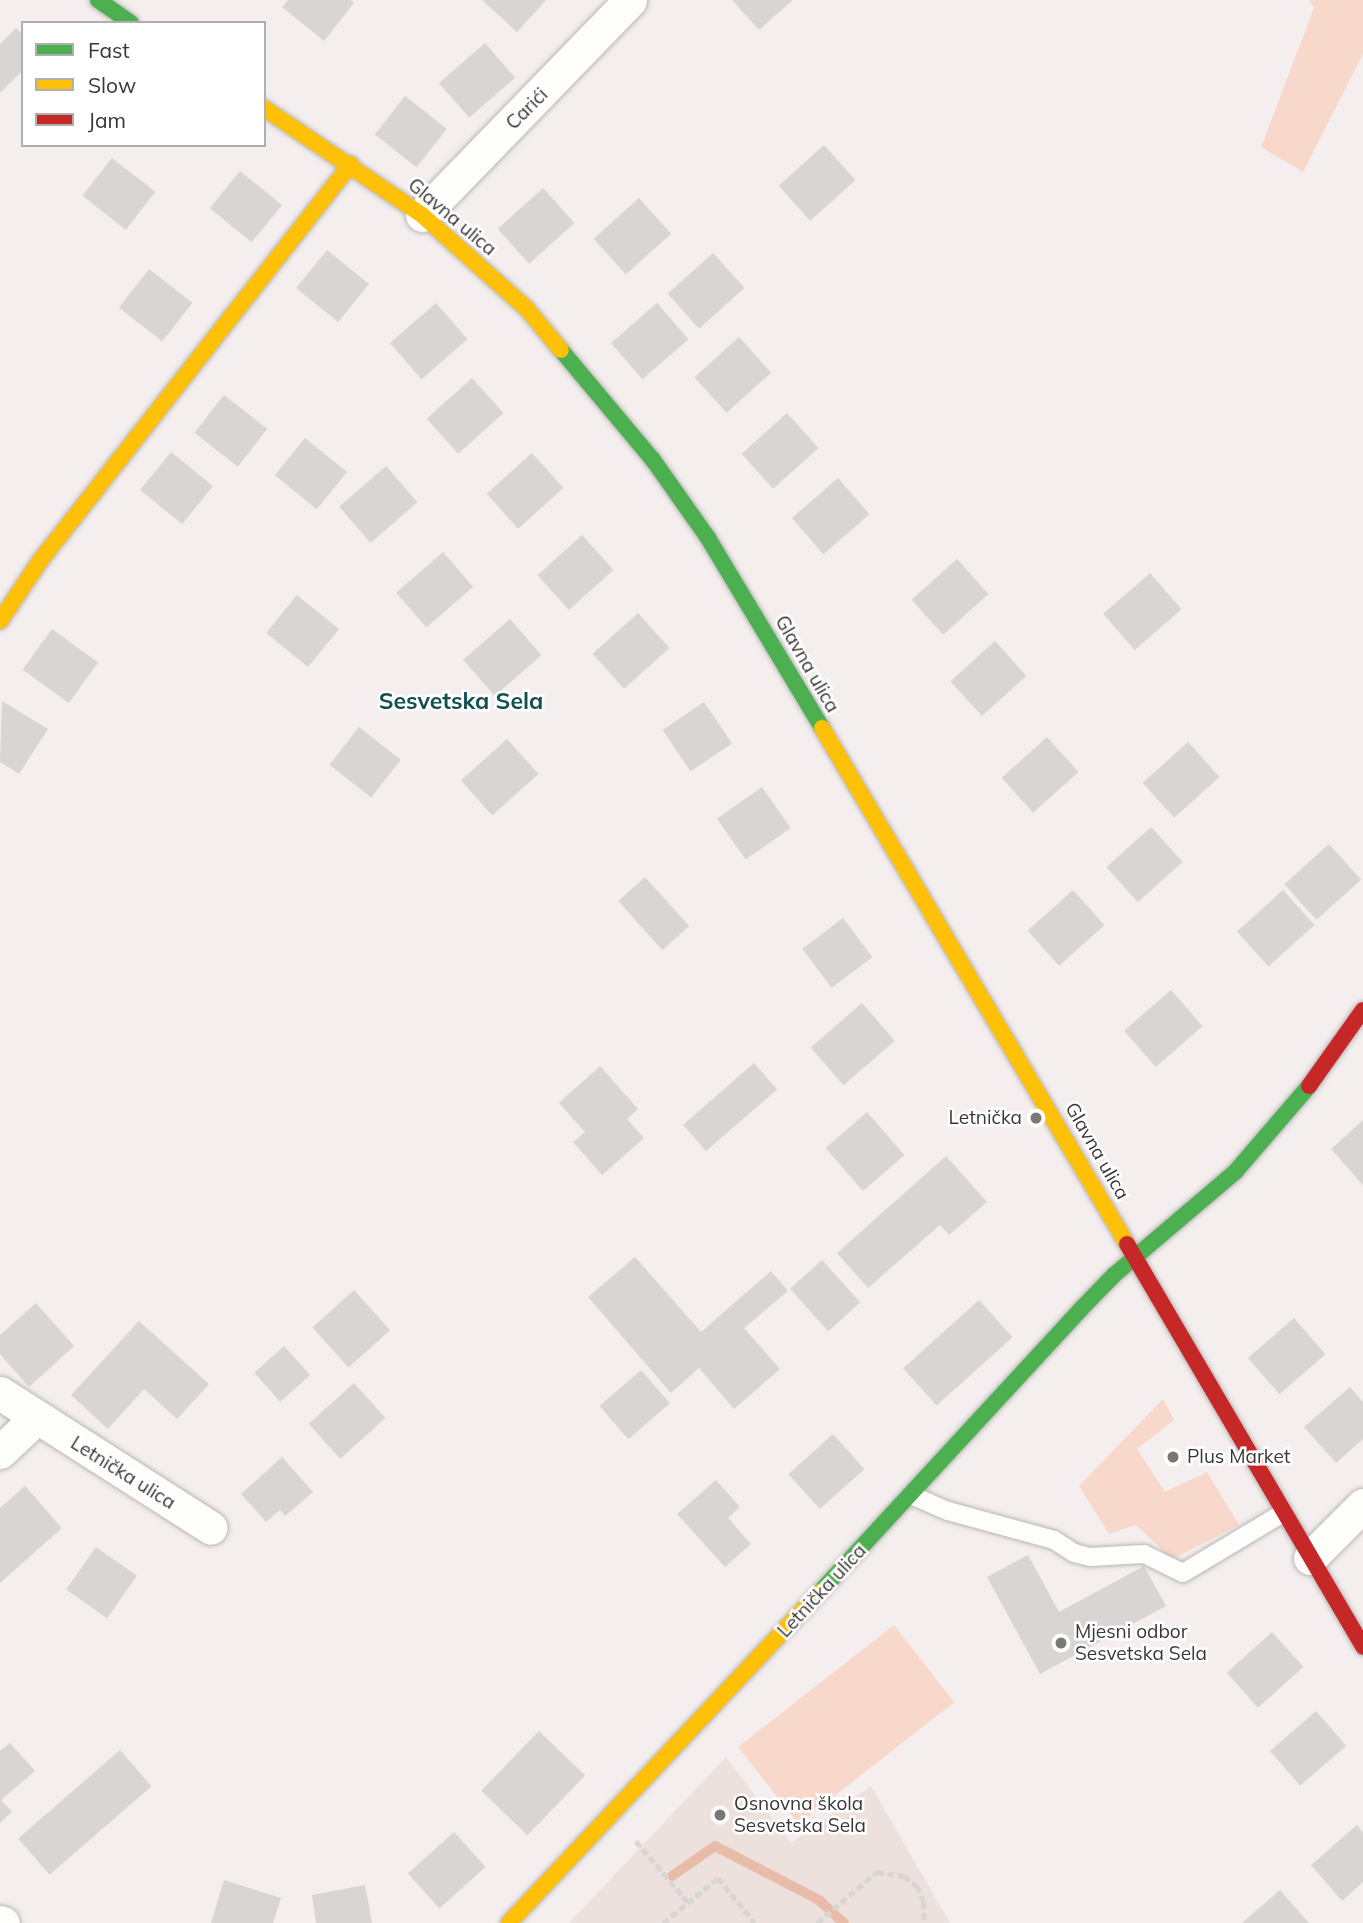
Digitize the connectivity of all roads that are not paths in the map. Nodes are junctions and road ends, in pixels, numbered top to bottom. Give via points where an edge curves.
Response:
1 (99, 0) edge
2 (630, 0) edge
3 (128, 21) edge
4 (266, 109) edge
5 (351, 164) junction
6 (422, 215) junction
7 (0, 621) edge
8 (1363, 1010) edge
9 (1135, 1259) junction
10 (0, 1393) edge
11 (36, 1418) junction
12 (0, 1452) edge
13 (911, 1495) junction
14 (1363, 1504) edge
15 (1283, 1513) junction
16 (211, 1528) dead end
17 (1310, 1558) junction
18 (1363, 1647) edge
19 (509, 1923) edge

1 - 3 street
2 - 6 street, Carići
4 - 5 street, Glavna ulica
5 - 6 street, Glavna ulica
5 - 7 street via 40,561
6 - 9 street, Glavna ulica via 527,309 653,460 708,538
8 - 9 street via 1298,1102 1236,1171
9 - 13 street, Letnička ulica via 1080,1310
9 - 15 street, Glavna ulica
10 - 11 street, Letnička ulica
11 - 12 street
11 - 16 street, Letnička ulica
13 - 15 lane via 948,1511 1054,1540 1074,1553 1090,1557 1144,1554 1183,1573
13 - 19 street, Letnička ulica
14 - 17 street
15 - 17 street, Glavna ulica
17 - 18 street, Glavna ulica

